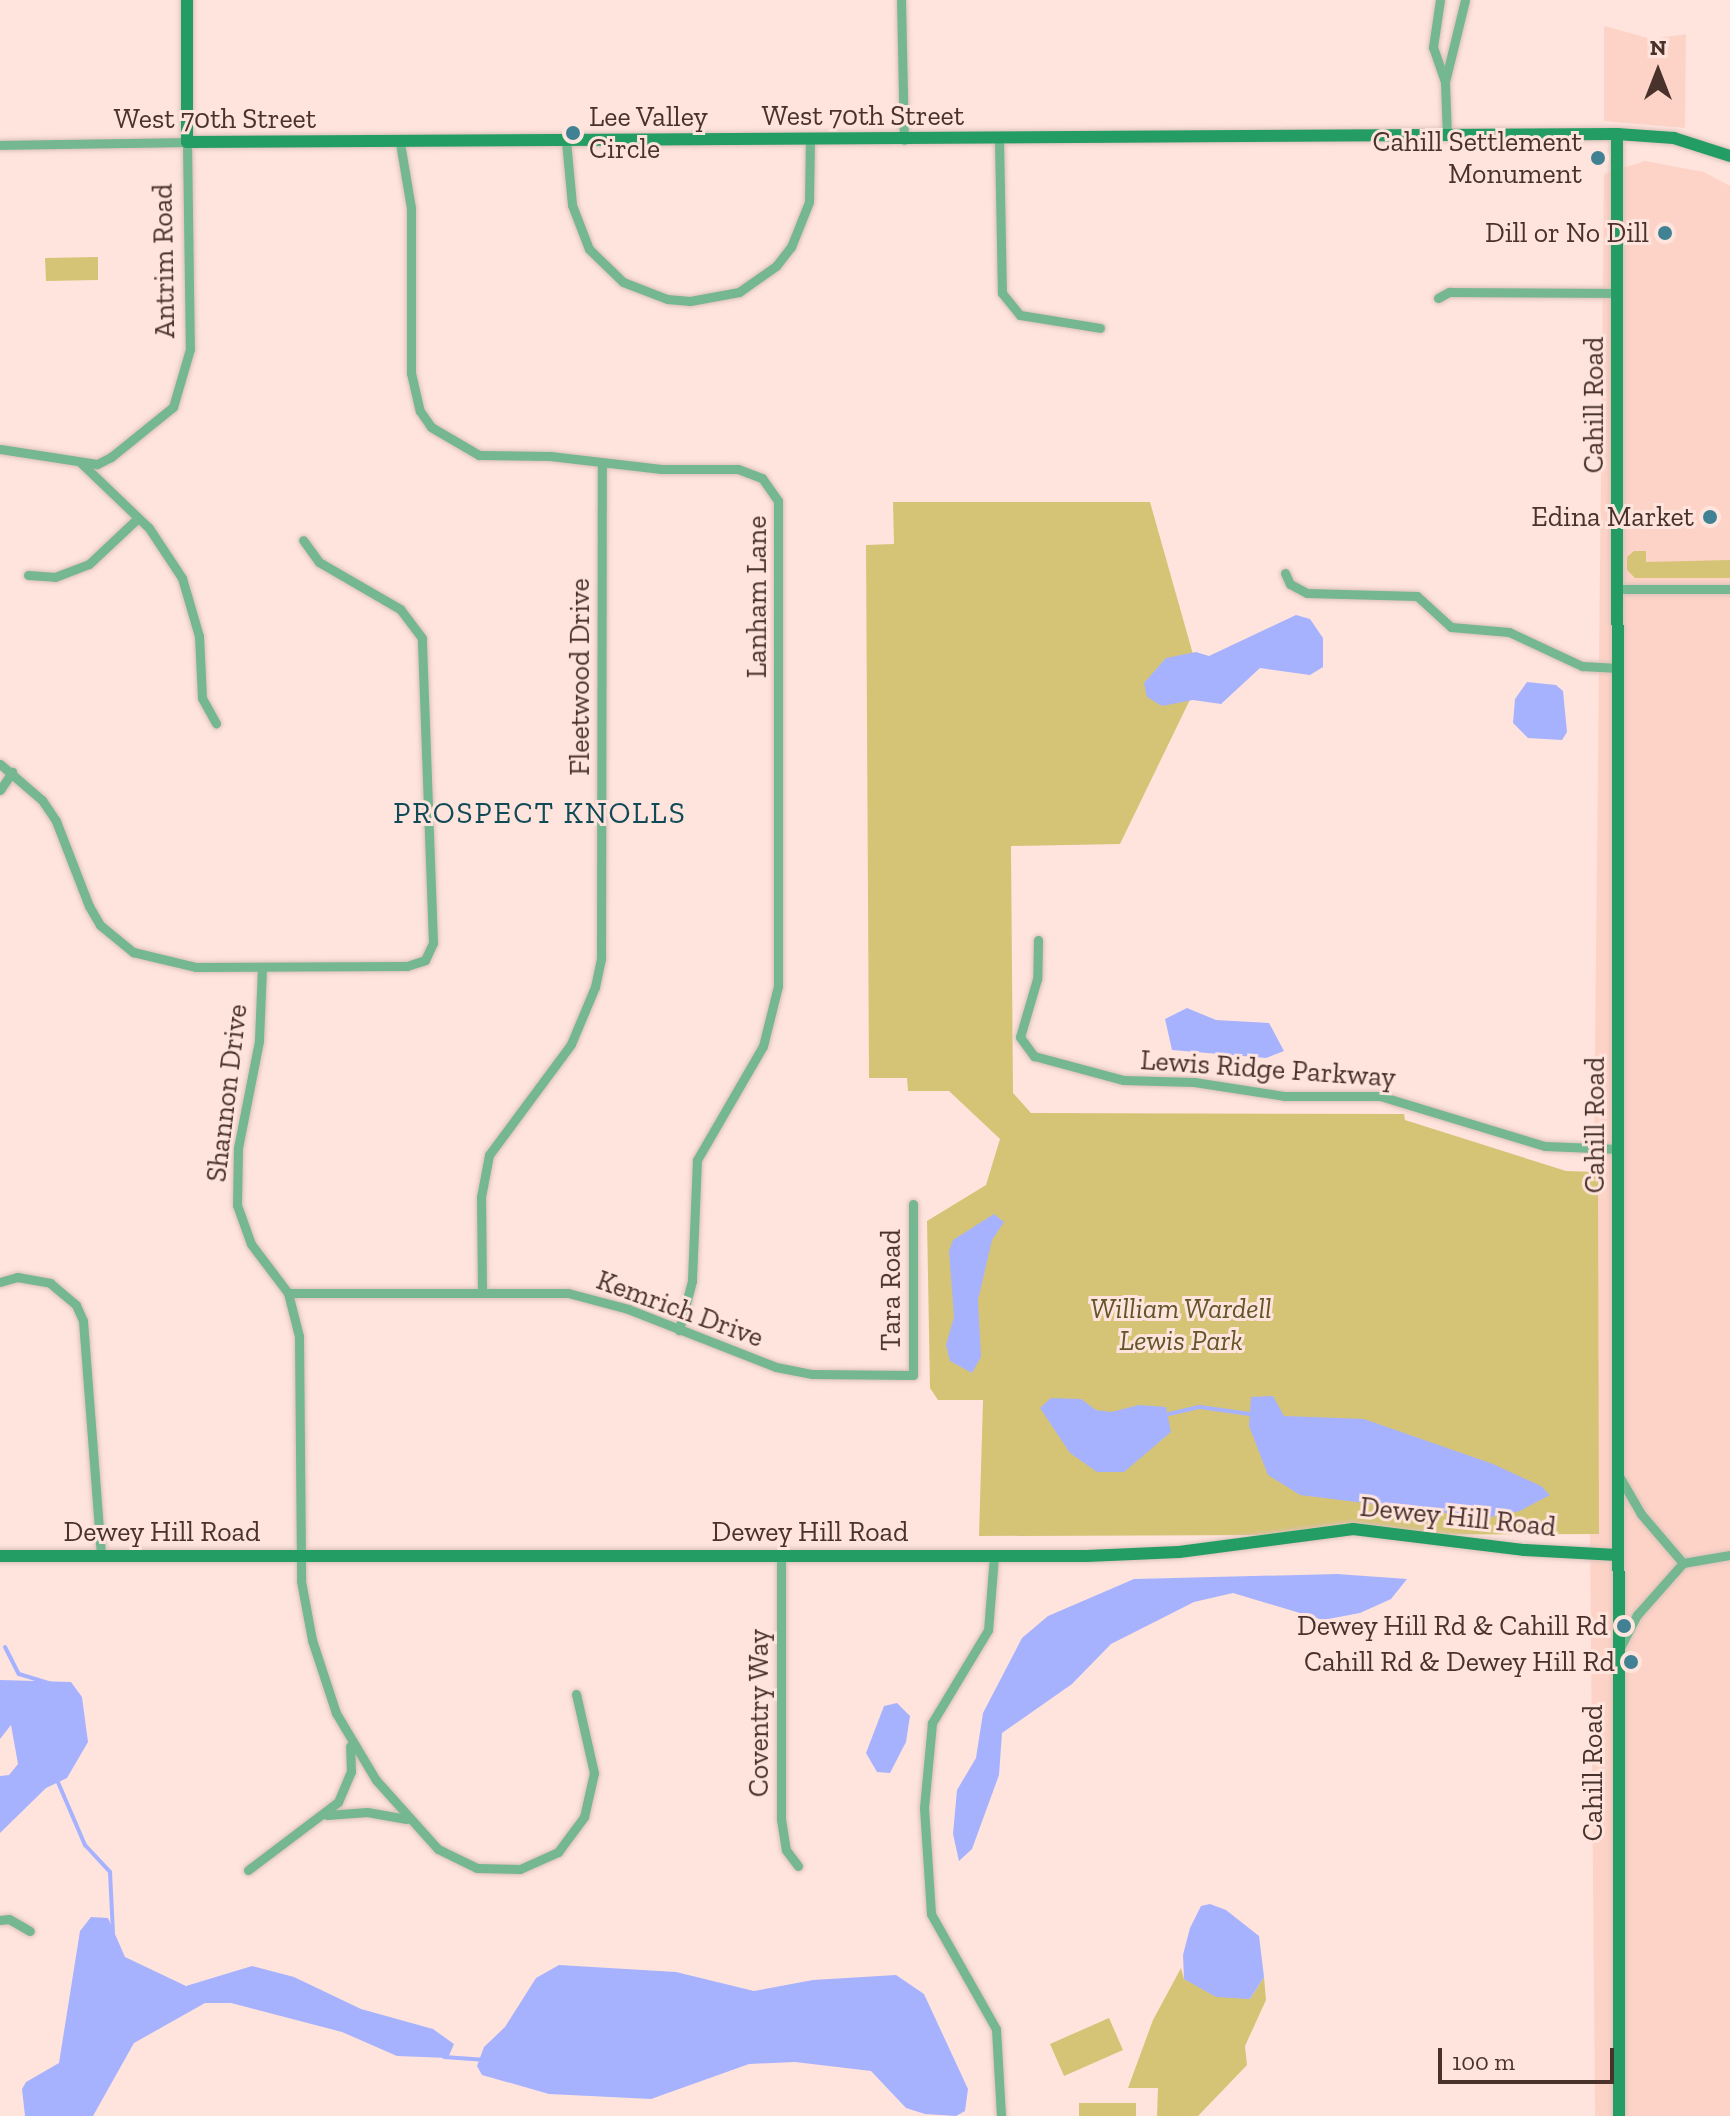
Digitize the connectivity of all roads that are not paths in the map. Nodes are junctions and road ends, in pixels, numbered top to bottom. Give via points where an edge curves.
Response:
1 (187, 0) edge
2 (901, 0) edge
3 (1440, 0) edge
4 (1465, 0) edge
5 (1445, 82) junction
6 (1617, 134) junction
7 (1447, 136) junction
8 (810, 140) junction
9 (904, 140) junction
10 (999, 140) junction
11 (566, 141) junction
12 (187, 142) junction
13 (400, 143) junction
14 (0, 145) edge
15 (1728, 157) edge
16 (1618, 293) junction
17 (1438, 298) dead end
18 (1100, 328) dead end
19 (0, 449) edge
20 (80, 462) junction
21 (602, 463) junction
22 (138, 518) junction
23 (303, 540) dead end
24 (1285, 573) dead end
25 (28, 575) dead end
26 (1619, 589) junction
27 (1730, 589) edge
28 (1618, 668) junction
29 (216, 723) dead end
30 (0, 764) edge
31 (12, 772) junction
32 (0, 790) edge
33 (1038, 940) dead end
34 (262, 968) junction
35 (1619, 1149) junction
36 (913, 1204) dead end
37 (0, 1282) edge
38 (482, 1290) junction
39 (288, 1293) junction
40 (679, 1330) junction
41 (913, 1375) joint
42 (1616, 1471) junction
43 (1617, 1555) junction
44 (1730, 1555) edge
45 (0, 1556) edge
46 (101, 1556) junction
47 (300, 1556) junction
48 (994, 1556) junction
49 (781, 1557) junction
50 (1683, 1563) junction
51 (1616, 1656) junction
52 (576, 1694) dead end
53 (349, 1739) junction
54 (327, 1815) junction
55 (408, 1820) junction
56 (798, 1866) dead end
57 (248, 1870) dead end
58 (0, 1920) edge
59 (30, 1931) dead end
60 (1001, 2116) edge
61 (1619, 2116) edge

1 - 12 street, Antrim Road
2 - 9 street
3 - 5 street via 1433,47
4 - 5 street
5 - 7 street
6 - 7 street, West 70th Street
6 - 15 street, West 70th Street via 1674,138
6 - 16 street, Cahill Road
7 - 10 street, West 70th Street
8 - 9 street, West 70th Street
8 - 11 street, West 70th Street
8 - 11 street via 809,202 791,247 776,266 739,292 690,301 667,299 623,282 589,249 572,205
9 - 10 street, West 70th Street
10 - 18 street via 1002,293 1020,315
11 - 13 street, West 70th Street
12 - 13 street, West 70th Street
12 - 14 street, West 70th Street
12 - 20 street, Antrim Road via 190,349 182,388 159,423 125,448 97,464
13 - 21 street, Lanham Lane via 411,216 411,373 420,411 445,438 479,455
16 - 17 street via 1449,292
16 - 26 street, Cahill Road
19 - 20 street
20 - 22 street
21 - 38 street, Fleetwood Drive via 601,958 571,1044 489,1155 481,1197
21 - 40 street, Lanham Lane via 738,469 762,478 778,501 778,986 763,1046 697,1160 692,1281
22 - 25 street via 89,564 55,577
22 - 29 street via 167,552 188,592 199,636 202,698
23 - 34 street, Shannon Drive via 319,562 400,609 422,638 433,943 425,960 407,966
24 - 28 street via 1290,584 1307,593 1417,596 1451,627 1509,632 1582,666
26 - 27 street
26 - 28 street, Cahill Road
28 - 35 street, Cahill Road
30 - 31 street
31 - 32 street
31 - 34 street via 56,821 89,906 115,940 143,957 175,966
33 - 35 street, Lewis Ridge Parkway via 1037,979 1020,1037 1034,1056 1123,1080 1194,1082 1284,1096 1380,1096 1545,1146
34 - 39 street, Shannon Drive via 259,1041 238,1148 237,1205 251,1244
35 - 42 street, Cahill Road
36 - 41 street, Tara Road
37 - 46 street via 17,1277 50,1283 76,1305 83,1321
38 - 39 street, Kemrich Drive
38 - 40 street, Kemrich Drive via 599,1299
39 - 47 street, Shannon Drive via 302,1364
40 - 41 street, Kemrich Drive via 776,1367 825,1374
42 - 43 street, Cahill Road
42 - 50 street via 1641,1514
43 - 48 street, Dewey Hill Road via 1525,1550 1353,1529 1179,1552
43 - 51 street, Cahill Road
44 - 50 street
45 - 46 street, Dewey Hill Road
46 - 47 street, Dewey Hill Road
47 - 49 street, Dewey Hill Road
47 - 53 street, Shannon Drive via 312,1640
48 - 49 street, Dewey Hill Road
48 - 60 street via 988,1630 932,1723 924,1808 931,1914 996,2029
49 - 56 street, Coventry Way via 781,1819 786,1850
50 - 51 street via 1637,1615
51 - 61 street, Cahill Road
52 - 55 street, Shannon Drive via 594,1773 584,1817 558,1852 520,1869 477,1868 438,1849
53 - 54 street via 351,1772
53 - 55 street, Shannon Drive
54 - 55 street via 367,1812
54 - 57 street
58 - 59 street via 9,1919

